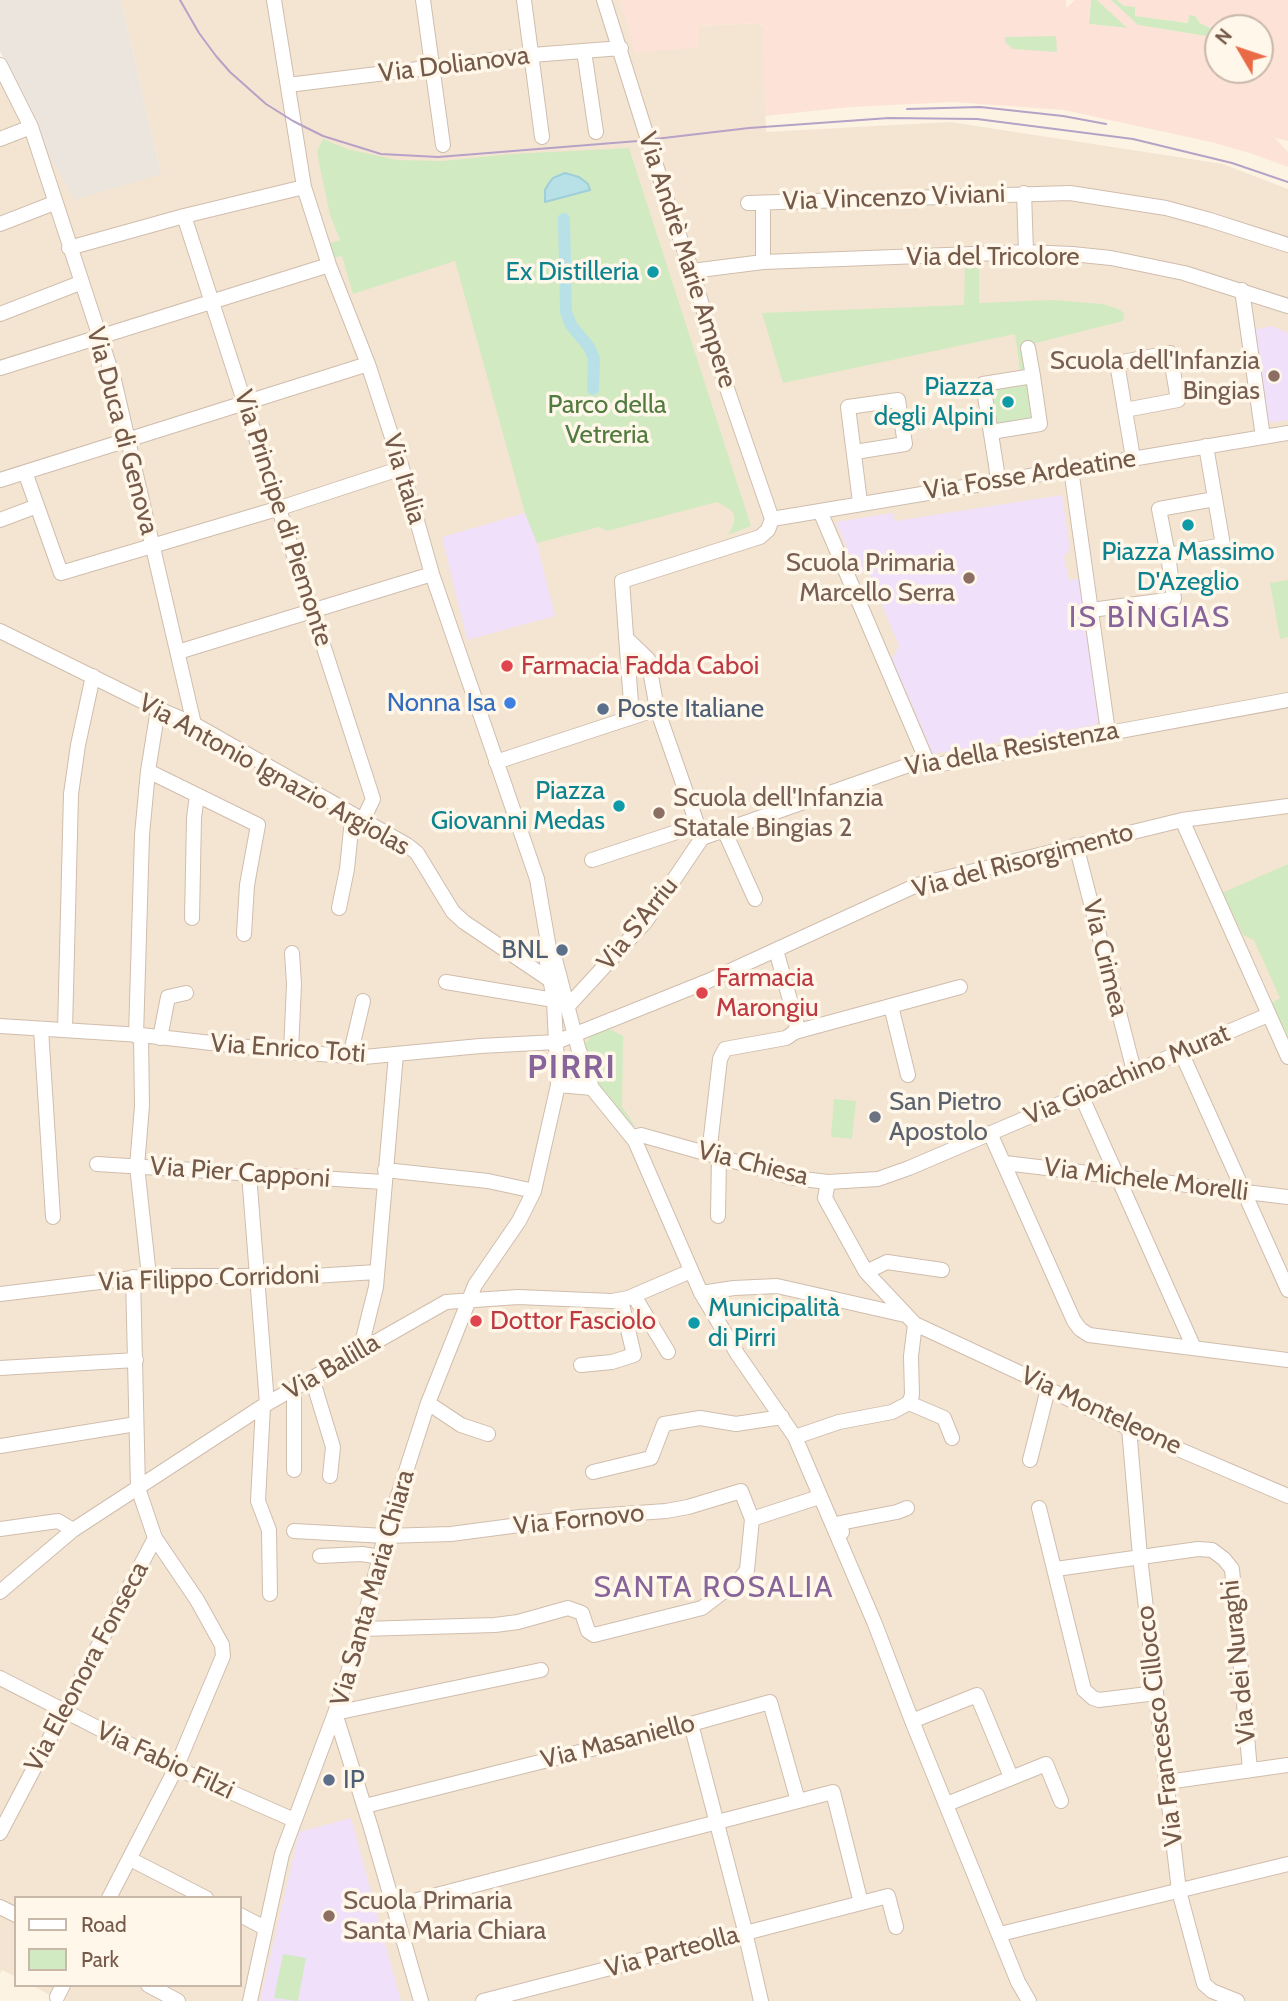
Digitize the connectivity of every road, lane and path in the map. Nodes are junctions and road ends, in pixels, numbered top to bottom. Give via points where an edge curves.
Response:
1 (274, 0) edge
2 (423, 0) edge
3 (524, 0) edge
4 (604, 0) edge
5 (621, 48) junction
6 (584, 51) junction
7 (532, 55) junction
8 (0, 65) edge
9 (433, 67) junction
10 (288, 85) junction
11 (31, 127) junction
12 (596, 132) dead end
13 (542, 137) dead end
14 (0, 139) edge
15 (443, 145) dead end
16 (304, 187) junction
17 (1024, 193) junction
18 (54, 203) junction
19 (184, 216) junction
20 (0, 224) edge
21 (1288, 245) edge
22 (69, 248) junction
23 (1026, 252) junction
24 (764, 262) junction
25 (329, 265) junction
26 (692, 271) junction
27 (80, 283) junction
28 (1242, 290) junction
29 (213, 301) junction
30 (1288, 306) edge
31 (0, 314) edge
32 (99, 336) junction
33 (1028, 348) dead end
34 (368, 364) junction
35 (0, 368) edge
36 (1032, 376) junction
37 (245, 402) junction
38 (1125, 410) junction
39 (990, 432) junction
40 (1288, 433) edge
41 (1263, 437) junction
42 (128, 440) junction
43 (1206, 446) junction
44 (855, 452) junction
45 (1133, 458) junction
46 (402, 468) junction
47 (1071, 469) junction
48 (25, 472) junction
49 (0, 480) edge
50 (998, 480) junction
51 (1215, 499) junction
52 (860, 502) junction
53 (37, 506) junction
54 (280, 508) junction
55 (820, 511) junction
56 (772, 519) junction
57 (0, 520) edge
58 (152, 545) junction
59 (1168, 555) junction
60 (432, 574) junction
61 (313, 609) junction
62 (1091, 610) junction
63 (0, 631) edge
64 (626, 638) junction
65 (178, 652) junction
66 (93, 676) junction
67 (1288, 700) edge
68 (158, 709) junction
69 (657, 709) junction
70 (632, 717) junction
71 (194, 724) junction
72 (1108, 732) junction
73 (926, 760) junction
74 (496, 762) junction
75 (148, 771) junction
76 (197, 795) junction
77 (1287, 808) edge
78 (360, 818) junction
79 (1182, 820) junction
80 (724, 830) junction
81 (700, 831) junction
82 (1076, 845) junction
83 (592, 860) dead end
84 (755, 899) dead end
85 (339, 908) dead end
86 (192, 918) dead end
87 (244, 934) dead end
88 (776, 950) junction
89 (292, 953) dead end
90 (551, 954) junction
91 (550, 981) junction
92 (446, 982) dead end
93 (960, 987) dead end
94 (186, 993) dead end
95 (554, 1000) junction
96 (363, 1002) dead end
97 (568, 1006) junction
98 (891, 1006) junction
99 (1268, 1015) junction
100 (0, 1026) edge
101 (41, 1029) junction
102 (65, 1030) junction
103 (795, 1032) junction
104 (576, 1035) junction
105 (139, 1036) junction
106 (160, 1038) junction
107 (556, 1042) junction
108 (291, 1052) junction
109 (1181, 1052) junction
110 (396, 1054) junction
111 (350, 1056) junction
112 (1288, 1057) edge
113 (1135, 1071) junction
114 (908, 1075) dead end
115 (592, 1088) junction
116 (557, 1090) junction
117 (1081, 1095) junction
118 (990, 1133) junction
119 (633, 1137) junction
120 (714, 1155) junction
121 (1005, 1163) junction
122 (97, 1164) dead end
123 (137, 1166) junction
124 (249, 1174) junction
125 (384, 1176) junction
126 (1118, 1178) junction
127 (828, 1182) junction
128 (534, 1191) junction
129 (1243, 1192) junction
130 (1288, 1197) edge
131 (718, 1216) dead end
132 (53, 1217) dead end
133 (942, 1270) dead end
134 (691, 1271) junction
135 (376, 1272) junction
136 (866, 1272) junction
137 (149, 1276) junction
138 (258, 1276) junction
139 (133, 1278) junction
140 (1288, 1290) edge
141 (701, 1293) junction
142 (0, 1294) edge
143 (627, 1298) junction
144 (469, 1300) junction
145 (910, 1320) junction
146 (1194, 1348) junction
147 (360, 1351) junction
148 (668, 1352) dead end
149 (136, 1360) junction
150 (1288, 1360) edge
151 (581, 1365) dead end
152 (0, 1368) edge
153 (312, 1378) junction
154 (294, 1389) junction
155 (1048, 1390) junction
156 (428, 1403) junction
157 (909, 1403) junction
158 (265, 1405) junction
159 (782, 1418) junction
160 (136, 1424) junction
161 (1129, 1427) junction
162 (488, 1434) dead end
163 (795, 1437) junction
164 (952, 1438) dead end
165 (0, 1446) edge
166 (1030, 1460) dead end
167 (294, 1470) dead end
168 (593, 1472) dead end
169 (330, 1476) dead end
170 (138, 1488) junction
171 (1288, 1496) edge
172 (819, 1497) junction
173 (906, 1508) dead end
174 (1040, 1508) dead end
175 (752, 1519) junction
176 (0, 1529) edge
177 (73, 1530) junction
178 (294, 1531) dead end
179 (835, 1534) junction
180 (385, 1536) junction
181 (155, 1538) junction
182 (320, 1556) dead end
183 (380, 1557) junction
184 (1140, 1557) junction
185 (1056, 1569) junction
186 (0, 1592) edge
187 (270, 1594) dead end
188 (362, 1629) junction
189 (541, 1670) dead end
190 (0, 1678) edge
191 (1156, 1693) junction
192 (63, 1712) junction
193 (335, 1713) junction
194 (912, 1721) junction
195 (691, 1724) junction
196 (1288, 1765) edge
197 (176, 1768) junction
198 (1251, 1770) junction
199 (1011, 1777) junction
200 (1167, 1782) junction
201 (798, 1801) junction
202 (1061, 1801) dead end
203 (947, 1804) junction
204 (365, 1805) junction
205 (293, 1820) junction
206 (718, 1822) junction
207 (0, 1833) edge
208 (130, 1858) junction
209 (1288, 1864) edge
210 (1179, 1891) junction
211 (110, 1896) edge
212 (202, 1896) edge
213 (861, 1903) junction
214 (394, 1906) junction
215 (242, 1916) edge
216 (896, 1927) dead end
217 (265, 1928) junction
218 (745, 1933) junction
219 (1000, 1934) junction
220 (152, 1987) edge
221 (178, 2001) edge
222 (250, 2001) edge
223 (421, 2001) edge
224 (483, 2001) edge
225 (761, 2001) edge
226 (1029, 2001) edge
227 (1237, 2001) edge

1 - 10 street, Via Italia
2 - 9 street
3 - 7 street
4 - 5 street, Via Andrè Marie Ampere
5 - 6 street, Via Dolianova
5 - 26 street, Via Andrè Marie Ampere
6 - 7 street, Via Dolianova
6 - 12 street
7 - 9 street, Via Dolianova
7 - 13 street
8 - 11 street, Via Duca di Genova
9 - 10 street, Via Dolianova
9 - 15 street
10 - 16 street, Via Italia
11 - 14 street
11 - 18 street, Via Duca di Genova
16 - 19 street
16 - 25 street, Via Italia
17 - 21 street, Via Vincenzo Viviani via 1070,193 1155,206
17 - 23 street, Via Vincenzo Viviani
17 - 24 street, Via Vincenzo Viviani via 755,204
18 - 20 street
18 - 22 street, Via Duca di Genova
19 - 22 street
19 - 29 street, Via Principe di Piemonte
22 - 27 street, Via Duca di Genova
23 - 24 street, Via del Tricolore
23 - 28 street, Via del Tricolore via 1132,261
24 - 26 street, Via del Tricolore
25 - 29 street
25 - 34 street, Via Italia
26 - 56 street, Via Andrè Marie Ampere
27 - 31 street
27 - 32 street, Via Duca di Genova
28 - 30 street, Via del Tricolore
28 - 41 street
29 - 32 street
29 - 37 street, Via Principe di Piemonte
32 - 35 street
32 - 42 street, Via Duca di Genova
33 - 36 street
34 - 37 street
34 - 46 street, Via Italia
36 - 39 street via 983,384
36 - 39 street via 1040,424
37 - 42 street
37 - 54 street, Via Principe di Piemonte
38 - 38 street via 1178,400 1170,354 1117,363
38 - 45 street
39 - 50 street
40 - 41 street, Via Fosse Ardeatine
41 - 43 street, Via Fosse Ardeatine
42 - 48 street
42 - 58 street, Via Duca di Genova
43 - 45 street, Via Fosse Ardeatine
43 - 51 street
44 - 44 street via 905,444 898,400 848,407
44 - 52 street
45 - 47 street, Via Fosse Ardeatine
46 - 54 street
46 - 60 street, Via Italia
47 - 50 street, Via Fosse Ardeatine
47 - 62 street
48 - 49 street
48 - 53 street
50 - 52 street, Via Fosse Ardeatine
51 - 59 street via 1223,545
51 - 59 street via 1159,509
52 - 55 street, Via Fosse Ardeatine
53 - 57 street
53 - 58 street via 61,573
54 - 58 street
54 - 61 street, Via Principe di Piemonte
55 - 56 street, Via Fosse Ardeatine
55 - 73 street
56 - 64 street via 760,537 622,581
58 - 65 street, Via Duca di Genova
59 - 62 street via 1174,599
60 - 61 street
60 - 74 street, Via Italia
61 - 65 street
61 - 78 street, Via Principe di Piemonte via 373,799
62 - 72 street
63 - 66 street, Via Antonio Ignazio Argiolas
64 - 69 street via 648,659
64 - 70 street
65 - 71 street, Via Duca di Genova
66 - 68 street, Via Antonio Ignazio Argiolas
66 - 102 street via 71,794
67 - 72 street, Via della Resistenza
68 - 71 street, Via Antonio Ignazio Argiolas
68 - 75 street
69 - 70 street
69 - 81 street
70 - 74 street
71 - 78 street, Via Antonio Ignazio Argiolas
72 - 73 street, Via della Resistenza via 936,765
73 - 80 street, Via della Resistenza
74 - 90 street, Via Italia via 537,879
75 - 76 street
75 - 105 street via 142,835
76 - 86 street
76 - 87 street via 258,824
77 - 79 street, Via del Risorgimento
78 - 85 street, Via Principe di Piemonte via 351,829
78 - 91 street, Via Antonio Ignazio Argiolas via 417,853 464,922
79 - 82 street, Via del Risorgimento
79 - 99 street
80 - 81 street, Via della Resistenza
80 - 84 street
81 - 83 street, Via della Resistenza
81 - 97 street, Via S'Arriu via 646,921
82 - 88 street, Via del Risorgimento via 918,885
82 - 113 street, Via Crimea
88 - 103 street via 797,1025
88 - 104 street, Via del Risorgimento
89 - 108 street
90 - 91 street via 547,962
90 - 97 street
91 - 95 street
92 - 95 street
93 - 98 street
94 - 106 street via 168,997
95 - 107 street
96 - 111 street
97 - 104 street
98 - 103 street
98 - 114 street
99 - 109 street, Via Gioachino Murat
99 - 112 street
100 - 101 street, Via Enrico Toti
101 - 102 street, Via Enrico Toti
101 - 132 street
102 - 105 street, Via Enrico Toti
103 - 120 street via 722,1053
104 - 107 street, Via Enrico Toti
104 - 115 street
105 - 106 street, Via Enrico Toti
105 - 123 street via 142,1106
106 - 108 street, Via Enrico Toti
107 - 110 street, Via Enrico Toti
107 - 116 street
108 - 111 street, Via Enrico Toti
109 - 113 street, Via Gioachino Murat
109 - 129 street
110 - 111 street, Via Enrico Toti
110 - 125 street
113 - 117 street, Via Gioachino Murat
115 - 116 street
115 - 119 street
116 - 128 street
117 - 118 street, Via Gioachino Murat
117 - 126 street
118 - 121 street
118 - 127 street, Via Gioachino Murat via 878,1179
119 - 120 street, Via Chiesa via 641,1135
119 - 134 street
120 - 127 street, Via Chiesa via 794,1178
120 - 131 street
121 - 126 street, Via Michele Morelli
121 - 146 street via 1080,1329 1089,1335
122 - 123 street, Via Pier Capponi
123 - 124 street, Via Pier Capponi
123 - 137 street
124 - 125 street, Via Pier Capponi
124 - 138 street
125 - 128 street, Via Pier Capponi via 488,1181
125 - 135 street
126 - 129 street, Via Michele Morelli
126 - 146 street
127 - 136 street, Via Chiesa via 825,1198
128 - 144 street
129 - 130 street, Via Michele Morelli
129 - 140 street
133 - 136 street via 887,1262
134 - 141 street
134 - 143 street
135 - 138 street, Via Filippo Corridoni
135 - 147 street
136 - 145 street, Via Chiesa
137 - 138 street, Via Filippo Corridoni
137 - 139 street, Via Filippo Corridoni
138 - 158 street
139 - 142 street, Via Filippo Corridoni
139 - 149 street
141 - 145 street via 777,1286
141 - 159 street
143 - 144 street, Via Balilla
143 - 148 street
143 - 151 street via 634,1355 612,1363
144 - 147 street, Via Balilla via 446,1302
144 - 156 street, Via Santa Maria Chiara
145 - 155 street, Via Monteleone
145 - 157 street
146 - 150 street
147 - 153 street, Via Balilla
149 - 152 street
149 - 160 street
153 - 154 street, Via Balilla
153 - 169 street via 333,1447
154 - 158 street, Via Balilla
154 - 167 street
155 - 161 street, Via Monteleone
155 - 166 street
156 - 162 street via 461,1425
156 - 180 street, Via Santa Maria Chiara
157 - 163 street via 892,1412 839,1422
157 - 164 street via 948,1417
158 - 170 street, Via Balilla
158 - 187 street via 258,1501 270,1530
159 - 163 street
159 - 168 street via 736,1424 699,1418 664,1424 651,1458
160 - 165 street
160 - 170 street
161 - 171 street, Via Monteleone
161 - 184 street, Via Francesco Cillocco
163 - 172 street
170 - 177 street, Via Balilla
170 - 181 street
172 - 175 street
172 - 179 street
173 - 179 street via 839,1523 842,1532
174 - 185 street
175 - 180 street, Via Fornovo via 741,1491 666,1511 451,1534
175 - 188 street via 747,1570 702,1608 594,1635 582,1613 568,1608 495,1625
176 - 177 street via 58,1521
177 - 186 street, Via Balilla
178 - 180 street
179 - 194 street
180 - 183 street, Via Santa Maria Chiara
181 - 192 street, Via Eleonora Fonseca
181 - 197 street via 222,1645 223,1656
182 - 183 street
183 - 188 street, Via Santa Maria Chiara
184 - 185 street, Via dei Nuraghi
184 - 191 street, Via Francesco Cillocco
184 - 198 street, Via dei Nuraghi via 1212,1550 1231,1569
185 - 191 street via 1084,1690 1099,1699
188 - 193 street, Via Santa Maria Chiara
189 - 193 street
190 - 192 street, Via Fabio Filzi
191 - 200 street, Via Francesco Cillocco
192 - 197 street, Via Fabio Filzi
192 - 207 street, Via Eleonora Fonseca
193 - 204 street, Via Santa Maria Chiara
193 - 205 street
194 - 199 street via 977,1695
194 - 203 street
195 - 201 street, Via Masaniello via 770,1702
195 - 204 street, Via Masaniello
195 - 206 street
196 - 198 street
197 - 205 street, Via Fabio Filzi
197 - 208 street
198 - 200 street
199 - 202 street via 1046,1764
199 - 203 street
200 - 210 street, Via Francesco Cillocco
201 - 206 street
201 - 213 street via 833,1792
203 - 219 street
204 - 214 street, Via Santa Maria Chiara
205 - 217 street
206 - 214 street
206 - 218 street
208 - 211 street
208 - 212 street
209 - 210 street
210 - 219 street
210 - 227 street, Via Francesco Cillocco via 1204,1984
213 - 216 street, Via Parteolla via 888,1896
213 - 218 street, Via Parteolla
214 - 223 street, Via Santa Maria Chiara
215 - 217 street
217 - 222 street
218 - 224 street, Via Parteolla
218 - 225 street
219 - 226 street
220 - 221 street

